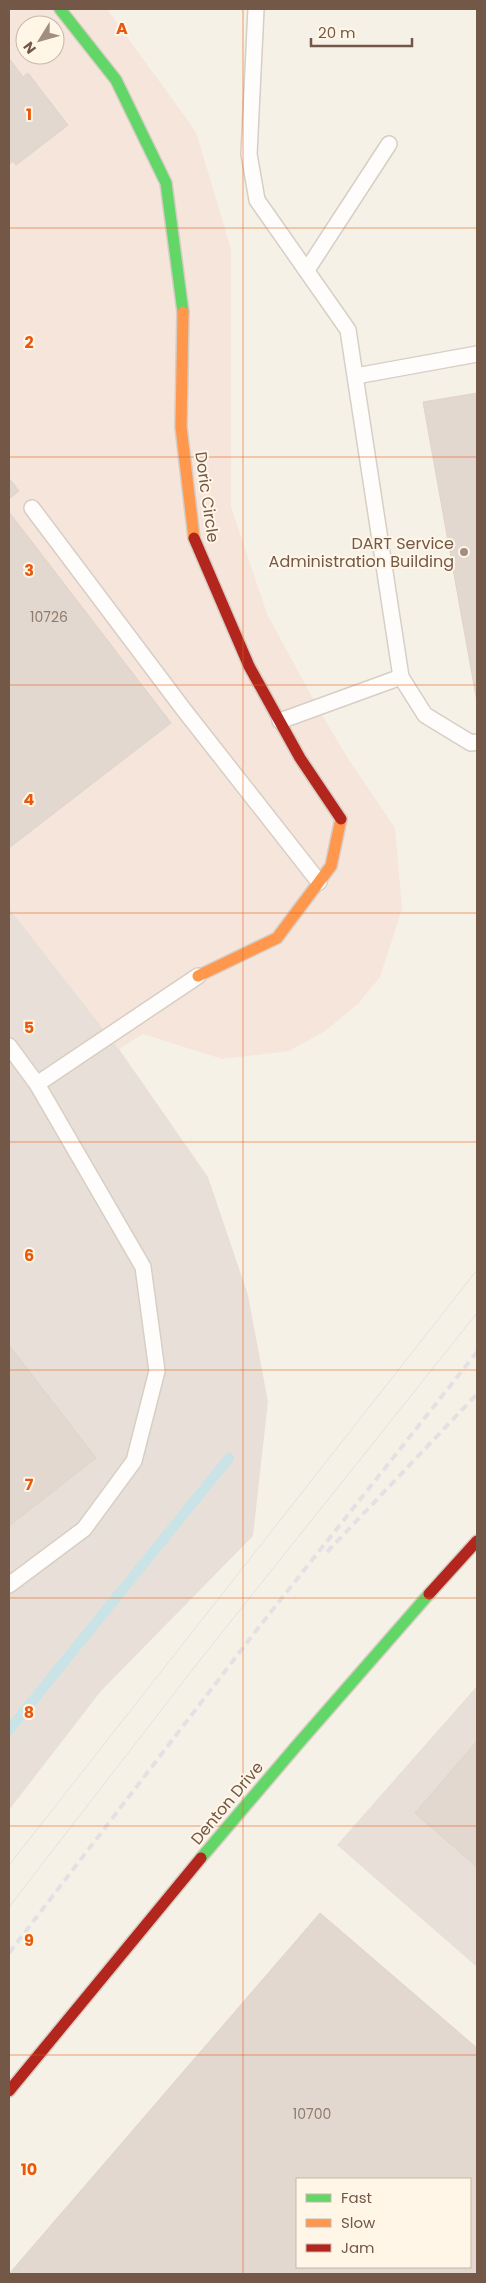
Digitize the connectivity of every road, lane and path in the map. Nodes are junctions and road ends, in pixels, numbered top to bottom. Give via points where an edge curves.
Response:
1 (60, 9) edge
2 (256, 9) edge
3 (389, 144) dead end
4 (307, 270) junction
5 (477, 354) edge
6 (356, 376) junction
7 (32, 508) dead end
8 (401, 677) junction
9 (280, 721) junction
10 (477, 742) edge
11 (319, 882) junction
12 (198, 976) joint
13 (9, 1046) edge
14 (37, 1084) junction
15 (477, 1541) edge
16 (9, 1585) edge
17 (9, 2091) edge

1 - 9 street, Doric Circle via 116,80 166,184 183,304 181,427 194,542 249,666
2 - 4 lane via 249,154 257,200
3 - 4 lane
4 - 6 lane via 348,330
5 - 6 lane
6 - 8 lane
7 - 11 lane
8 - 9 lane
8 - 10 lane via 425,716 471,744
9 - 11 street, Doric Circle via 300,758 341,817 331,866
11 - 12 street, Doric Circle via 277,938
12 - 14 lane
13 - 14 lane
14 - 16 lane via 143,1267 157,1371 134,1461 84,1529
15 - 17 street, Denton Drive via 382,1645

